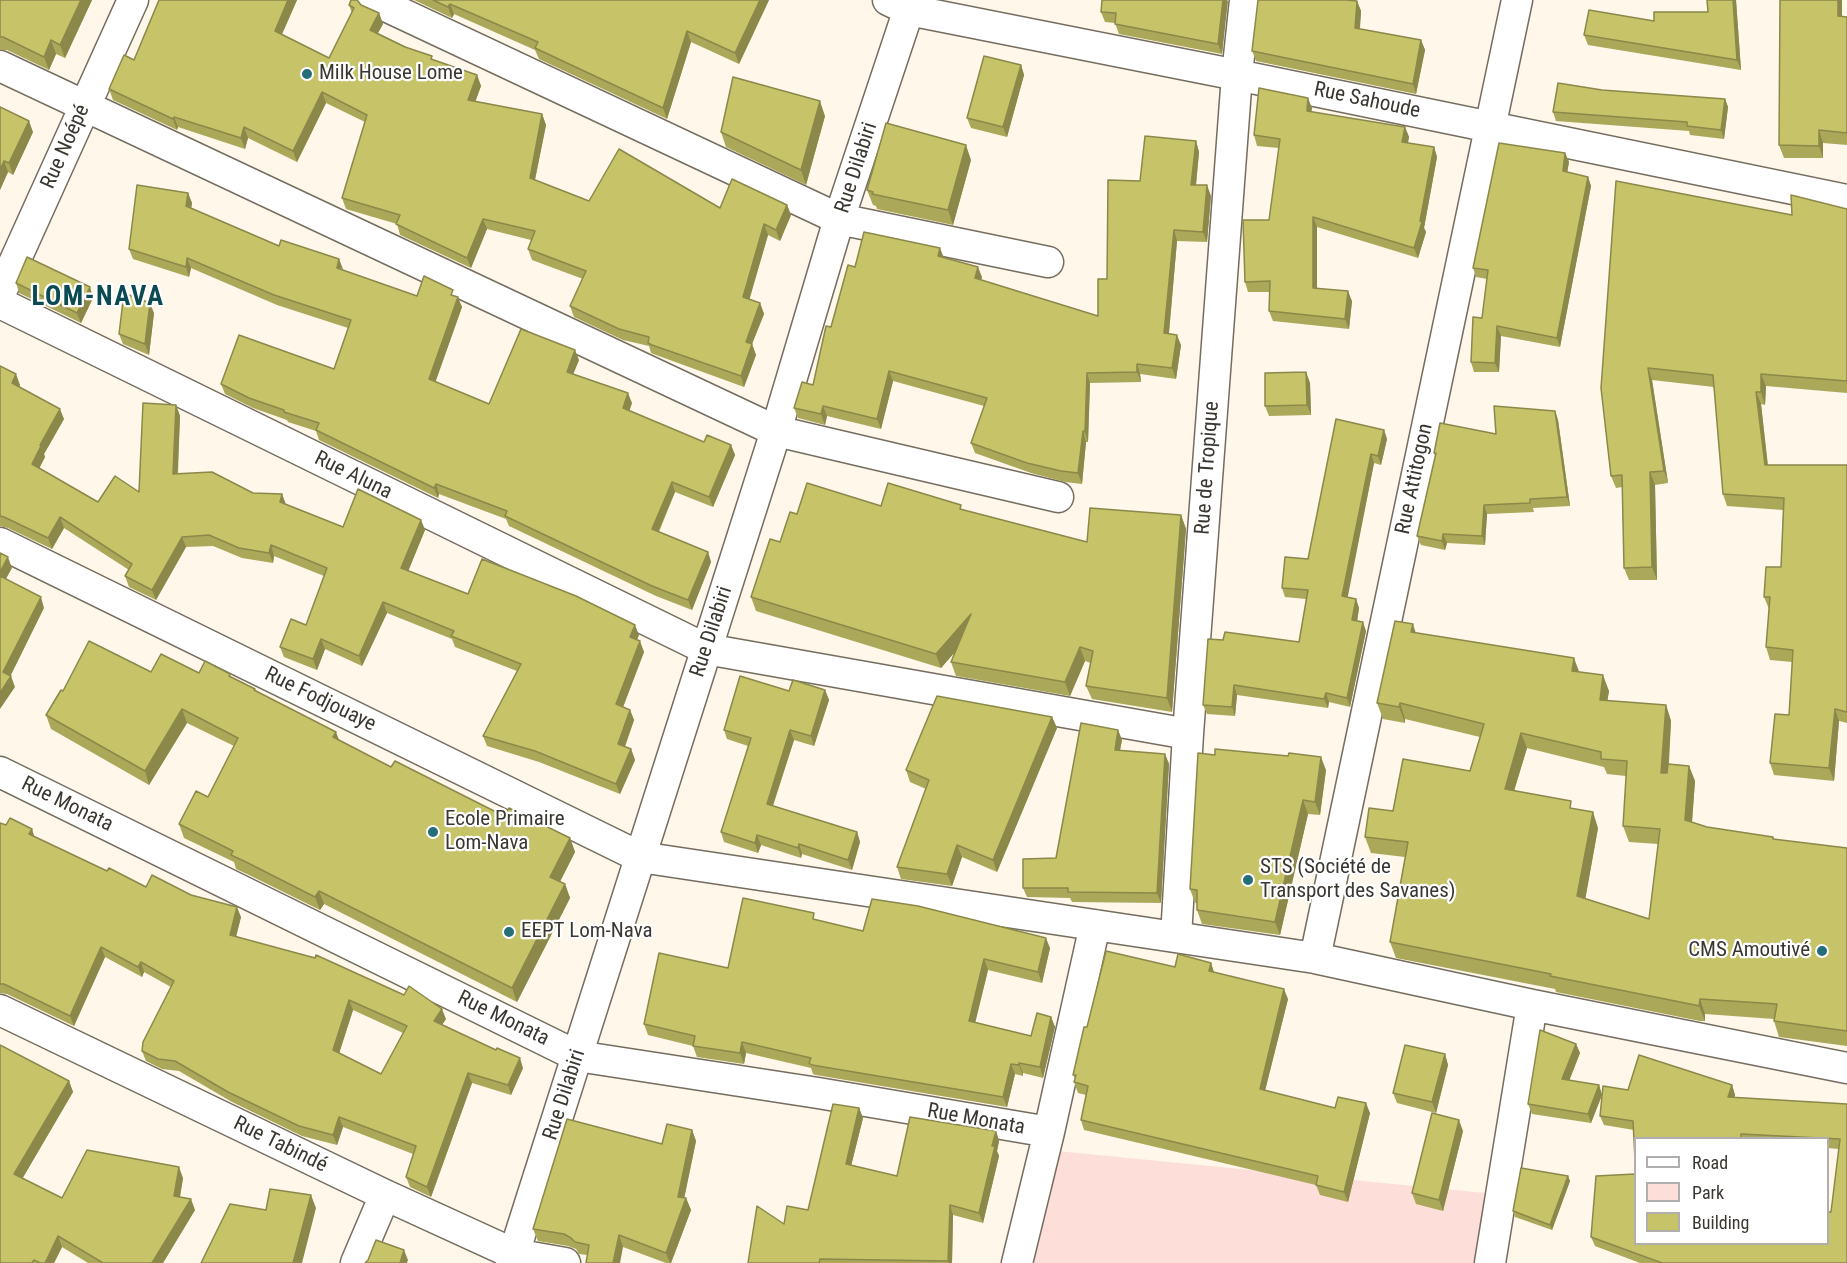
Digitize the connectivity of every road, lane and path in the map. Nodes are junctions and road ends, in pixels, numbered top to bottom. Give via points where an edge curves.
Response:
1 (133, 0) edge
2 (373, 0) edge
3 (1245, 0) edge
4 (1517, 0) edge
5 (903, 3) edge
6 (0, 66) edge
7 (1238, 75) junction
8 (84, 105) junction
9 (1489, 126) junction
10 (1847, 200) edge
11 (839, 219) junction
12 (1048, 262) dead end
13 (0, 294) edge
14 (0, 303) edge
15 (776, 430) junction
16 (1058, 497) dead end
17 (0, 543) edge
18 (706, 649) junction
19 (1188, 734) junction
20 (0, 772) edge
21 (640, 857) junction
22 (1095, 926) junction
23 (1176, 937) junction
24 (1315, 958) junction
25 (1532, 1005) junction
26 (0, 1010) edge
27 (577, 1056) junction
28 (1847, 1068) edge
29 (1049, 1132) junction
30 (385, 1195) junction
31 (512, 1259) edge
32 (356, 1263) edge
33 (565, 1263) edge
34 (1017, 1263) edge
35 (1490, 1263) edge

1 - 8 street, Rue Noépé
2 - 11 street
3 - 7 street, Rue de Tropique
4 - 9 street, Rue Attitogon
5 - 7 street, Rue Sahoude
5 - 11 street, Rue Dilabiri
6 - 8 street
7 - 9 street, Rue Sahoude
7 - 19 street, Rue de Tropique
8 - 13 street, Rue Noépé
8 - 15 street
9 - 10 street, Rue Sahoude
9 - 24 street, Rue Attitogon
11 - 12 street
11 - 15 street, Rue Dilabiri
14 - 18 street, Rue Aluna
15 - 16 street
15 - 18 street, Rue Dilabiri
17 - 21 street, Rue Fodjouaye
18 - 19 street, Rue Aluna
18 - 21 street, Rue Dilabiri
19 - 23 street, Rue de Tropique
20 - 27 street, Rue Monata
21 - 22 street, Rue Fodjouaye
21 - 27 street, Rue Dilabiri
22 - 23 street, Rue Fodjouaye
22 - 29 street
23 - 24 street, Rue Fodjouaye
24 - 25 street, Rue Fodjouaye
25 - 28 street, Rue Fodjouaye
25 - 35 street
26 - 30 street, Rue Tabindé
27 - 29 street, Rue Monata
27 - 31 street, Rue Dilabiri
29 - 34 street
30 - 31 street, Rue Tabindé
30 - 32 street
31 - 33 street, Rue Tabindé

